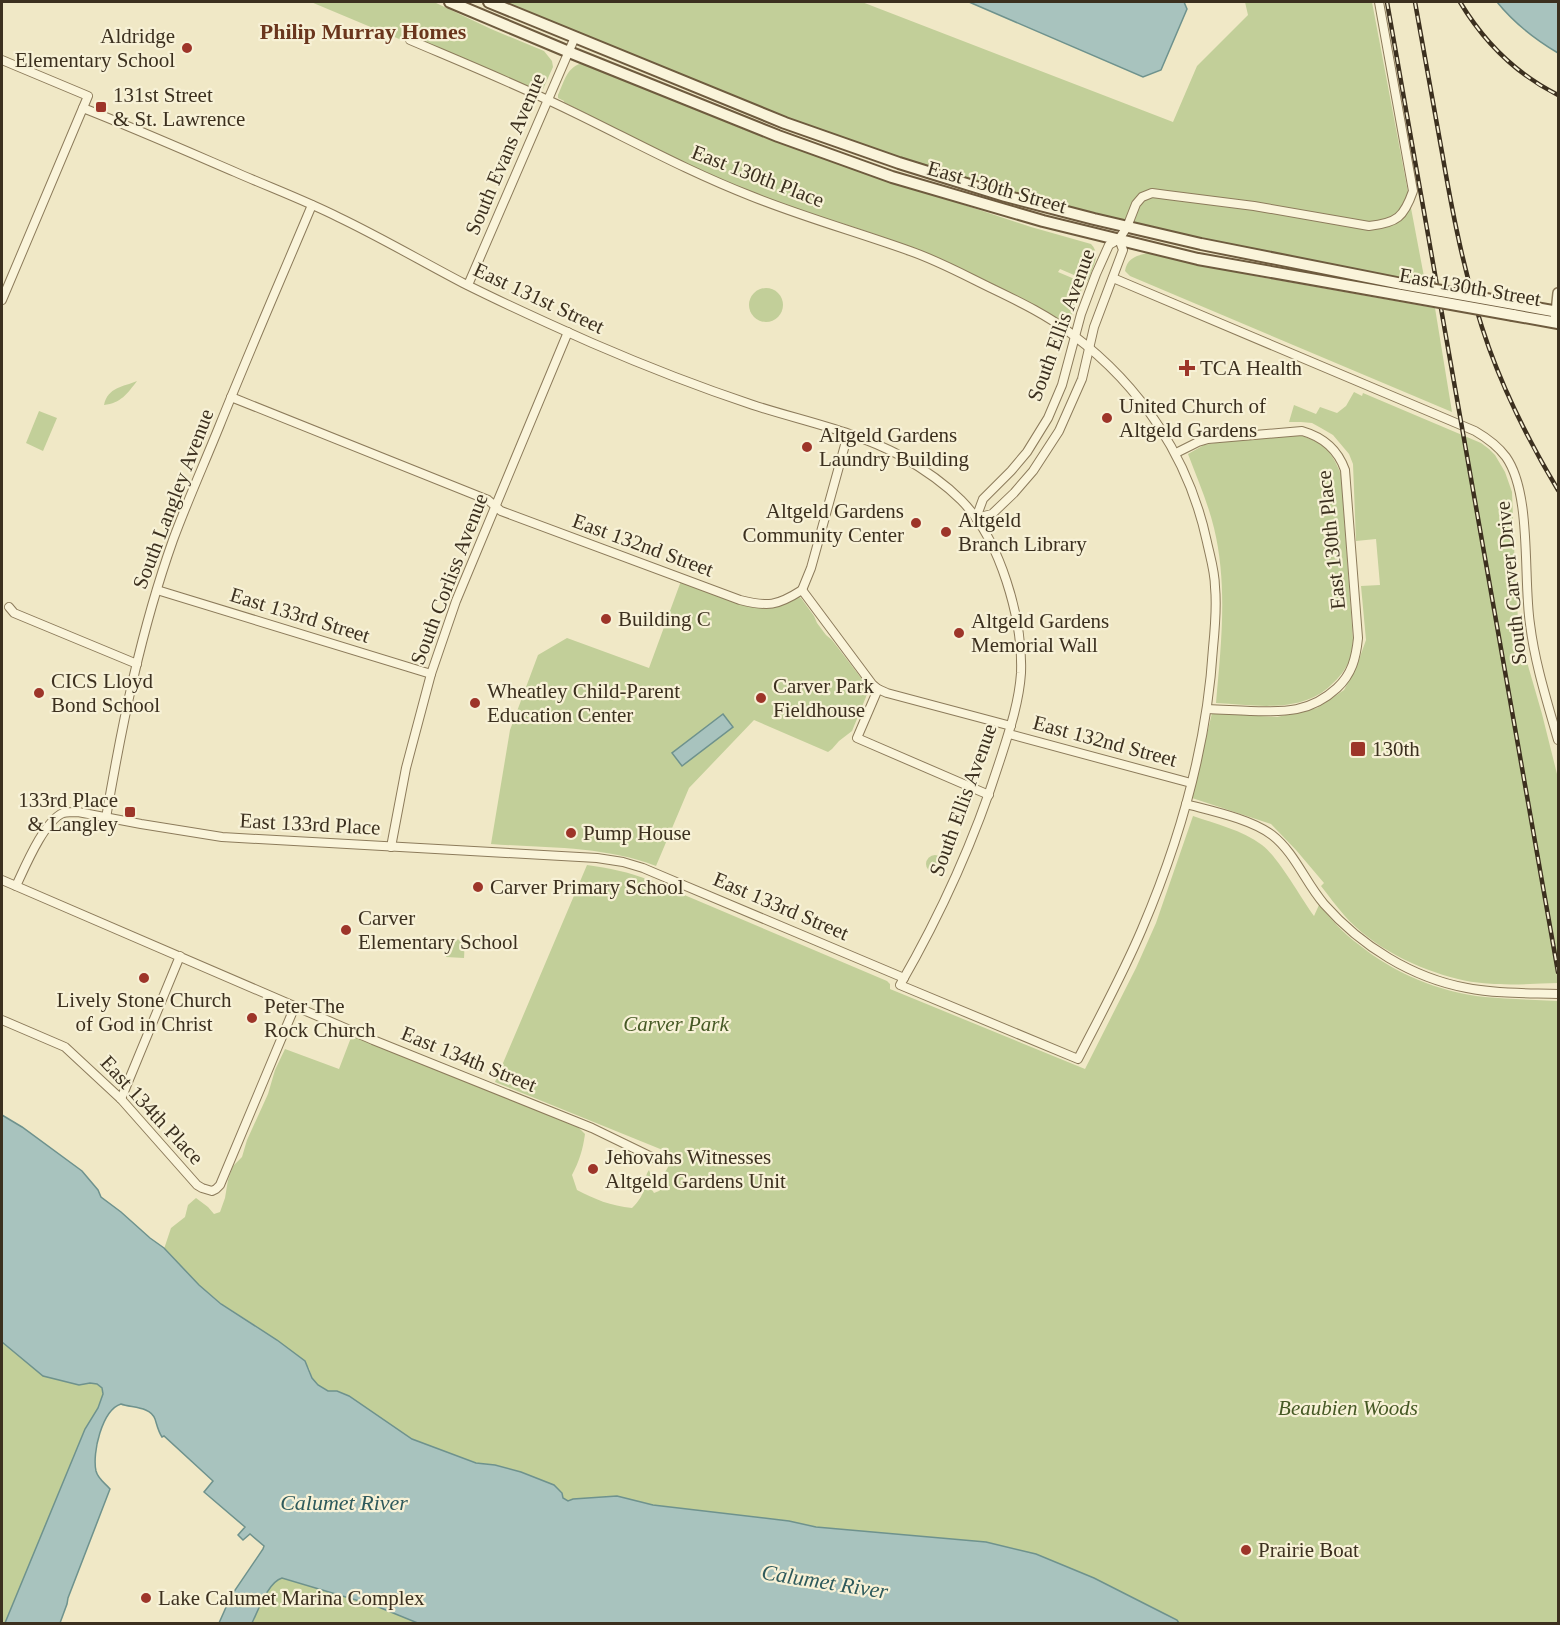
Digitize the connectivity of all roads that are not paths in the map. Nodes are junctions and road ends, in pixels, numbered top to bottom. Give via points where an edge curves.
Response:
1 (450, 2) edge
2 (489, 2) edge
3 (1379, 2) edge
4 (575, 38) junction
5 (410, 40) dead end
6 (569, 52) junction
7 (2, 60) edge
8 (549, 100) junction
9 (83, 108) junction
10 (312, 205) junction
11 (1127, 227) junction
12 (1119, 239) junction
13 (1113, 278) junction
14 (468, 285) junction
15 (1402, 290) junction
16 (1558, 293) edge
17 (2, 300) edge
18 (1557, 317) edge
19 (567, 332) junction
20 (1075, 336) junction
21 (1089, 349) junction
22 (231, 397) junction
23 (848, 434) junction
24 (1176, 453) junction
25 (495, 507) junction
26 (976, 518) junction
27 (157, 590) junction
28 (802, 590) junction
29 (9, 607) dead end
30 (136, 664) junction
31 (431, 674) junction
32 (878, 689) junction
33 (1208, 709) junction
34 (1010, 730) junction
35 (1558, 740) edge
36 (1191, 783) junction
37 (989, 795) junction
38 (1186, 804) junction
39 (106, 818) junction
40 (391, 847) junction
41 (643, 868) joint
42 (2, 880) edge
43 (16, 886) junction
44 (180, 956) junction
45 (902, 982) junction
46 (1558, 994) edge
47 (295, 1006) junction
48 (2, 1020) edge
49 (1078, 1059) joint
50 (121, 1099) junction
51 (658, 1160) dead end

1 - 6 main road, East 130th Street
2 - 4 main road, East 130th Street
3 - 11 street via 1413,191 1402,215 1369,226 1152,193 1136,204
4 - 6 street, South Evans Avenue
4 - 11 main road, East 130th Street via 785,123 899,164
5 - 8 street, East 130th Place
6 - 8 street, South Evans Avenue
6 - 12 main road, East 130th Street via 892,177
7 - 9 street via 88,96
8 - 14 street, South Evans Avenue
8 - 20 street, East 130th Place via 716,182 936,261 1008,296
9 - 10 street, East 131st Street
9 - 17 street
10 - 14 street, East 131st Street
10 - 22 street, South Langley Avenue
11 - 12 street
11 - 15 main road, East 130th Street
12 - 13 street, South Ellis Avenue via 1123,250
12 - 15 main road, East 130th Street via 1198,259
12 - 20 street, South Ellis Avenue via 1109,245
13 - 21 street, South Ellis Avenue
13 - 35 street, South Carver Drive via 1475,431 1492,442 1506,458 1519,486 1533,644
14 - 19 street, East 131st Street
15 - 18 main road, East 130th Street, bridge
16 - 18 street
19 - 23 street, East 131st Street via 704,387
19 - 25 street, South Corliss Avenue
20 - 21 street, East 130th Place
20 - 26 street, South Ellis Avenue via 1048,418 1017,465 983,499
21 - 24 street, East 130th Place via 1134,392
21 - 26 street, South Ellis Avenue via 1068,412 1042,458 1003,505 992,514
22 - 25 street, East 132nd Street via 488,500
22 - 27 street, South Langley Avenue via 173,539
23 - 26 street, East 131st Street via 881,446 919,467 961,500
23 - 28 street
24 - 33 street, East 130th Place via 1199,509 1215,586
24 - 33 street, East 130th Place via 1208,439 1302,431 1323,440 1341,458 1345,470 1358,638 1350,673 1308,707 1280,712
25 - 28 street, East 132nd Street via 740,600 772,604
25 - 31 street, South Corliss Avenue
26 - 34 street, South Ellis Avenue via 1002,571 1017,619 1021,672
27 - 30 street, South Langley Avenue
27 - 31 street, East 133rd Street
28 - 32 street
29 - 30 street via 14,613
30 - 39 street, South Langley Avenue
31 - 40 street, South Corliss Avenue via 406,768
32 - 34 street, East 132nd Street
32 - 37 street via 857,738
33 - 36 street, East 130th Place
34 - 36 street, East 132nd Street
34 - 37 street, South Ellis Avenue
36 - 38 street, East 130th Place
37 - 45 street, South Ellis Avenue via 937,918
38 - 46 street via 1246,822 1270,834 1291,854 1311,887 1335,915 1366,943 1410,969 1467,988
38 - 49 street, East 130th Place via 1144,924
39 - 40 street, East 133rd Place via 222,837
39 - 43 street, East 133rd Place via 78,812 56,817 44,830
40 - 41 street, East 133rd Place via 597,858
41 - 45 street, East 133rd Street
42 - 43 street, East 134th Street
43 - 44 street, East 134th Street
44 - 47 street, East 134th Street
44 - 50 street
45 - 49 street, East 133rd Street
47 - 50 street, East 134th Place via 220,1185 212,1191 197,1185
47 - 51 street, East 134th Street via 592,1128
48 - 50 street, East 134th Place via 65,1047

